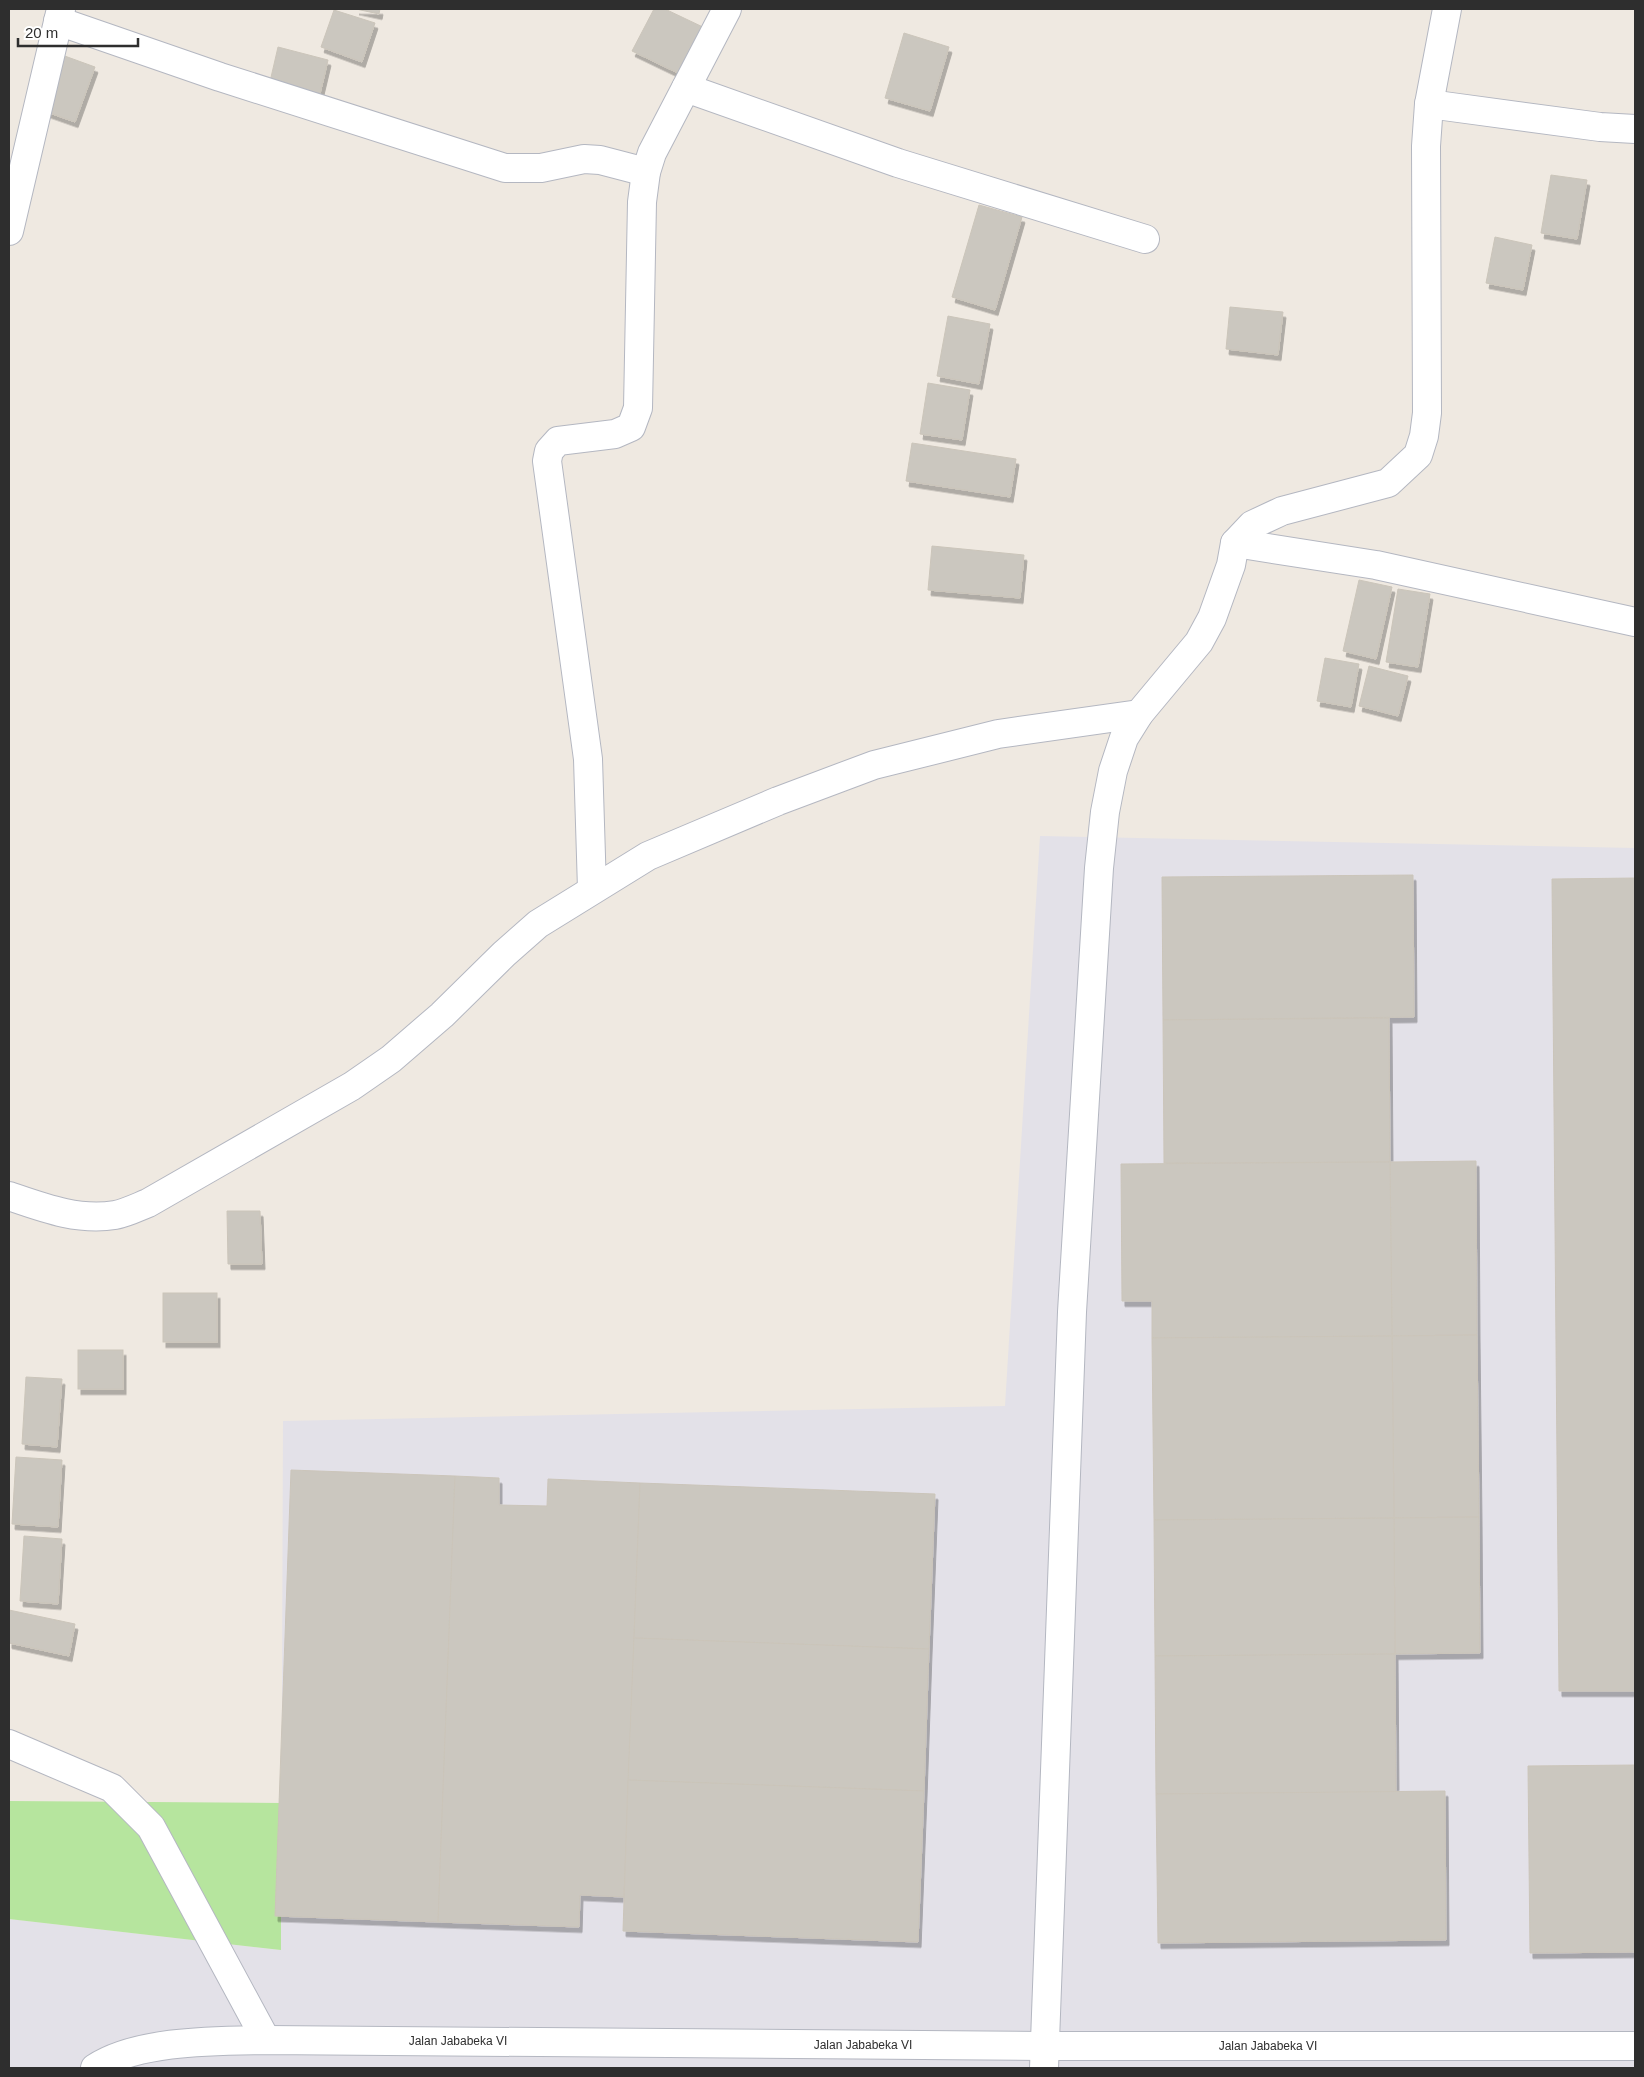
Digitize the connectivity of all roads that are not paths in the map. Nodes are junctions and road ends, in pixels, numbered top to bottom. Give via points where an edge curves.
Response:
1 (727, 9) edge
2 (1447, 9) edge
3 (59, 15) edge
4 (686, 88) junction
5 (1429, 104) junction
6 (1635, 128) edge
7 (646, 172) junction
8 (9, 231) edge
9 (1145, 240) dead end
10 (1235, 544) junction
11 (1635, 622) edge
12 (1139, 714) junction
13 (592, 889) junction
14 (9, 1196) edge
15 (9, 1744) edge
16 (266, 2040) junction
17 (1635, 2046) edge
18 (1044, 2057) edge
19 (95, 2068) edge

1 - 4 street
2 - 5 street
3 - 7 street via 303,105 506,168 541,168 584,159
3 - 8 street
4 - 7 street via 652,153
4 - 9 street via 898,163
5 - 6 street via 1600,127
5 - 10 street via 1426,146 1428,413 1418,455 1388,482 1282,511 1252,525
7 - 13 street via 642,202 636,414 631,427 615,434 558,442 549,451 546,461 588,759
10 - 11 street via 1376,565
10 - 12 street via 1212,618 1199,642
12 - 13 street via 998,734 874,765 648,856
12 - 18 street via 1124,738 1113,771 1099,868 1072,1312
13 - 14 street via 538,924 392,1059 352,1086 148,1203 117,1214 94,1216 63,1214
15 - 16 street via 112,1788 151,1826
16 - 18 street, Jalan Jababeka VI
16 - 19 street, Jalan Jababeka VI via 206,2041 150,2048 104,2062
17 - 18 street, Jalan Jababeka VI

